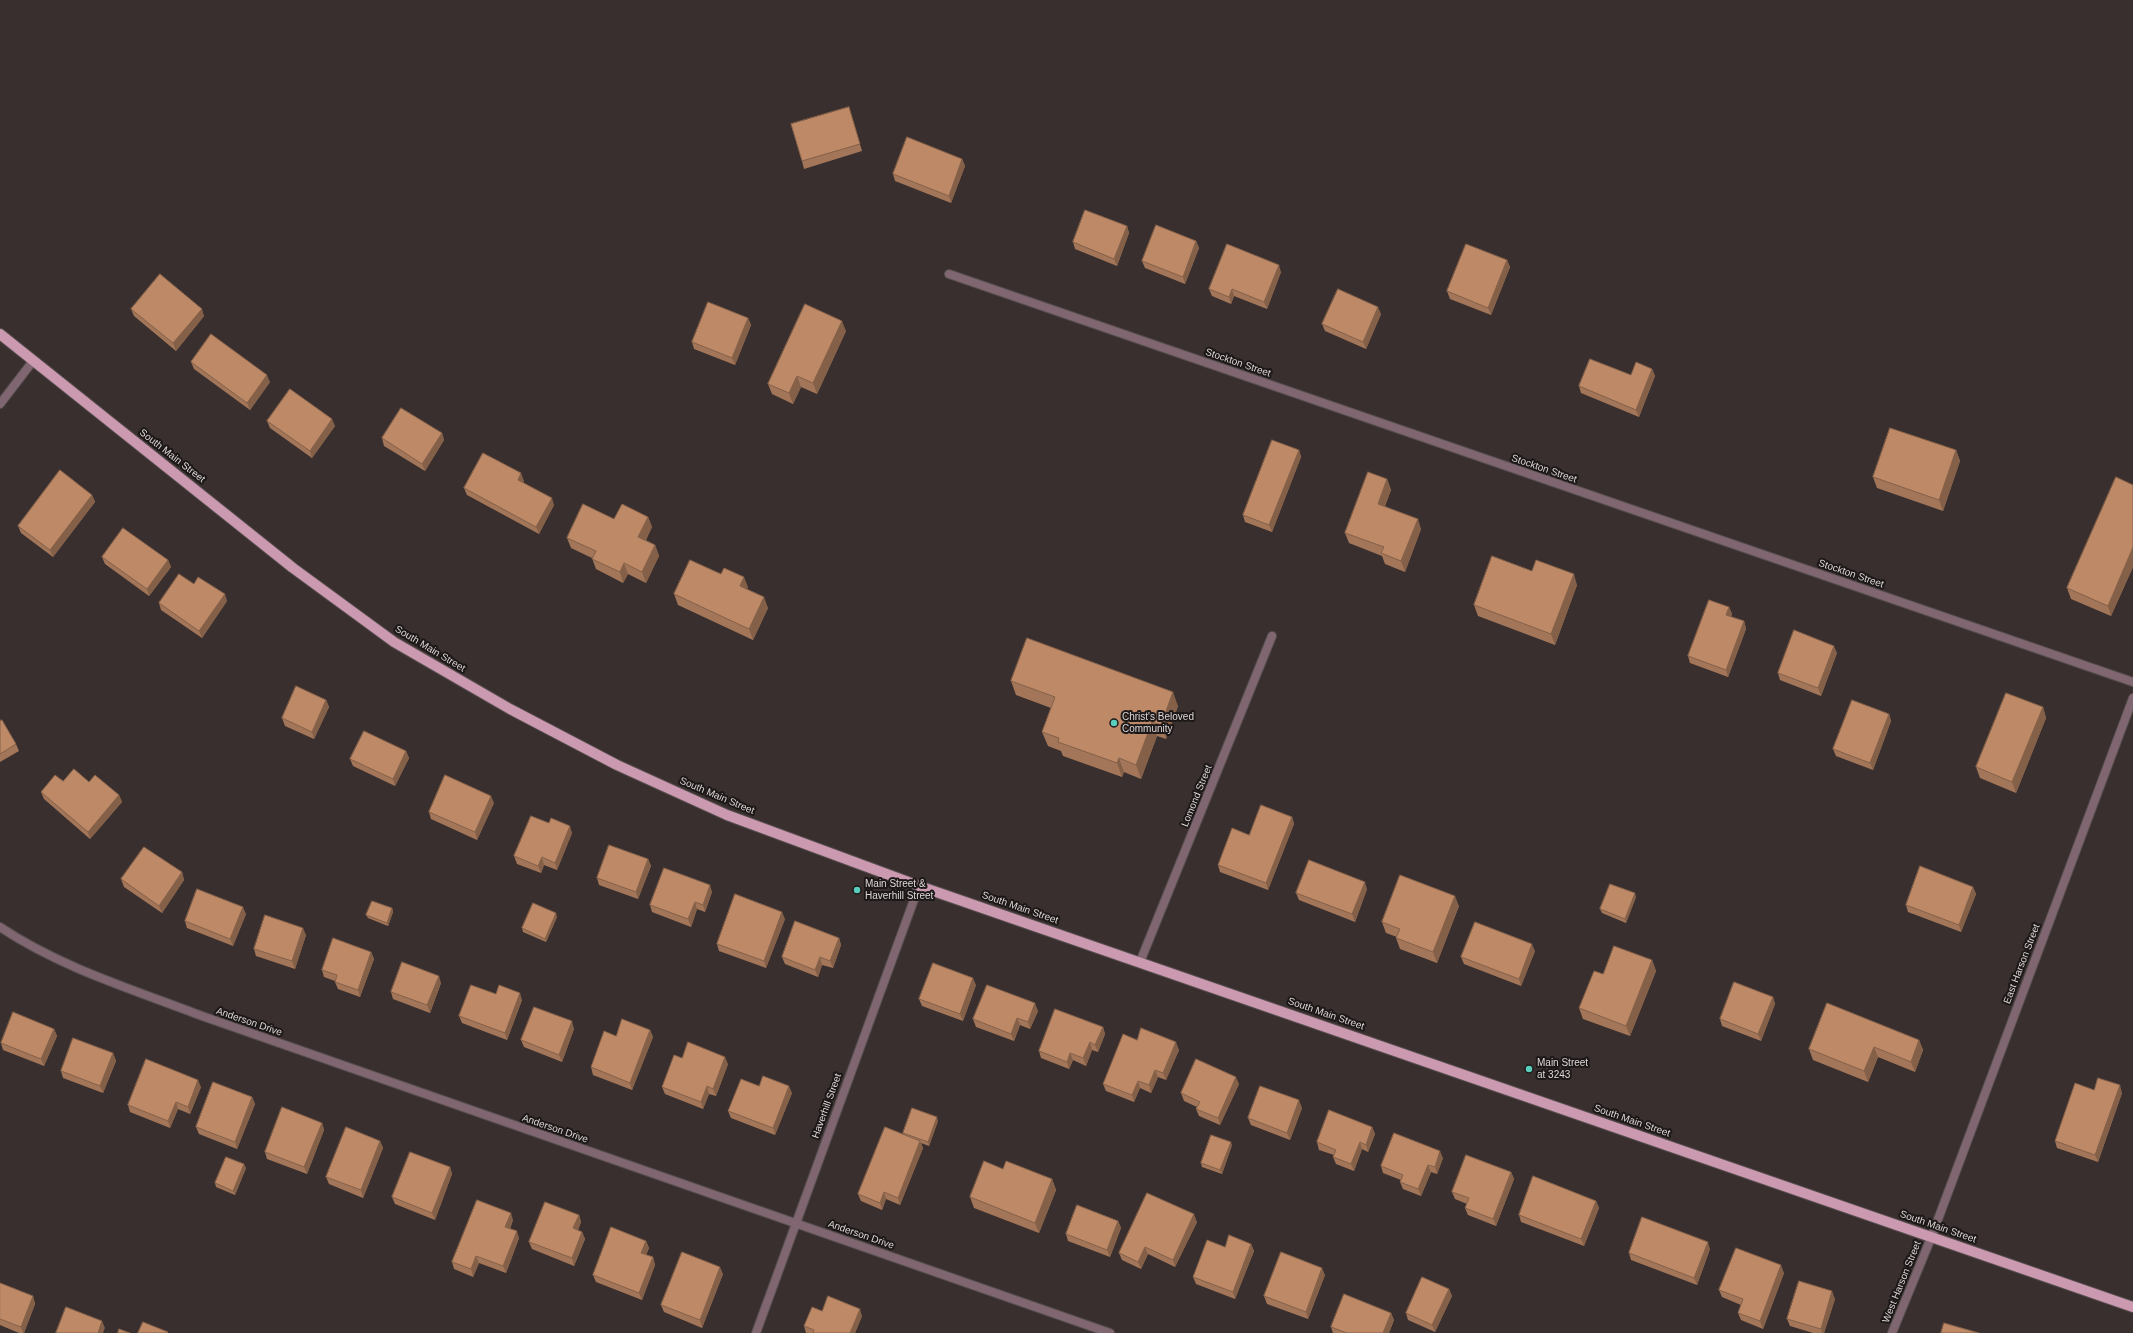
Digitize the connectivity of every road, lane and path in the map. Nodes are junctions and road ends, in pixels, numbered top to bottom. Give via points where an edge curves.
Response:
1 (949, 274) dead end
2 (0, 334) edge
3 (33, 361) junction
4 (0, 404) edge
5 (1272, 636) dead end
6 (2133, 682) edge
7 (2133, 698) edge
8 (919, 886) junction
9 (0, 927) edge
10 (1140, 962) junction
11 (795, 1222) junction
12 (1931, 1238) junction
13 (2133, 1307) edge
14 (756, 1333) edge
15 (1110, 1333) edge
16 (1892, 1333) edge

1 - 6 street, Stockton Street
2 - 3 main road, South Main Street
3 - 4 street
3 - 8 main road, South Main Street via 293,568 394,642 510,709 617,766 727,815
5 - 10 street, Lomond Street
7 - 12 street, East Harson Street
8 - 10 main road, South Main Street
8 - 11 street, Haverhill Street
9 - 11 street, Anderson Drive via 14,937 79,968 202,1016
10 - 12 main road, South Main Street
11 - 14 street, Haverhill Street
11 - 15 street, Anderson Drive
12 - 13 main road, South Main Street
12 - 16 street, West Harson Street

